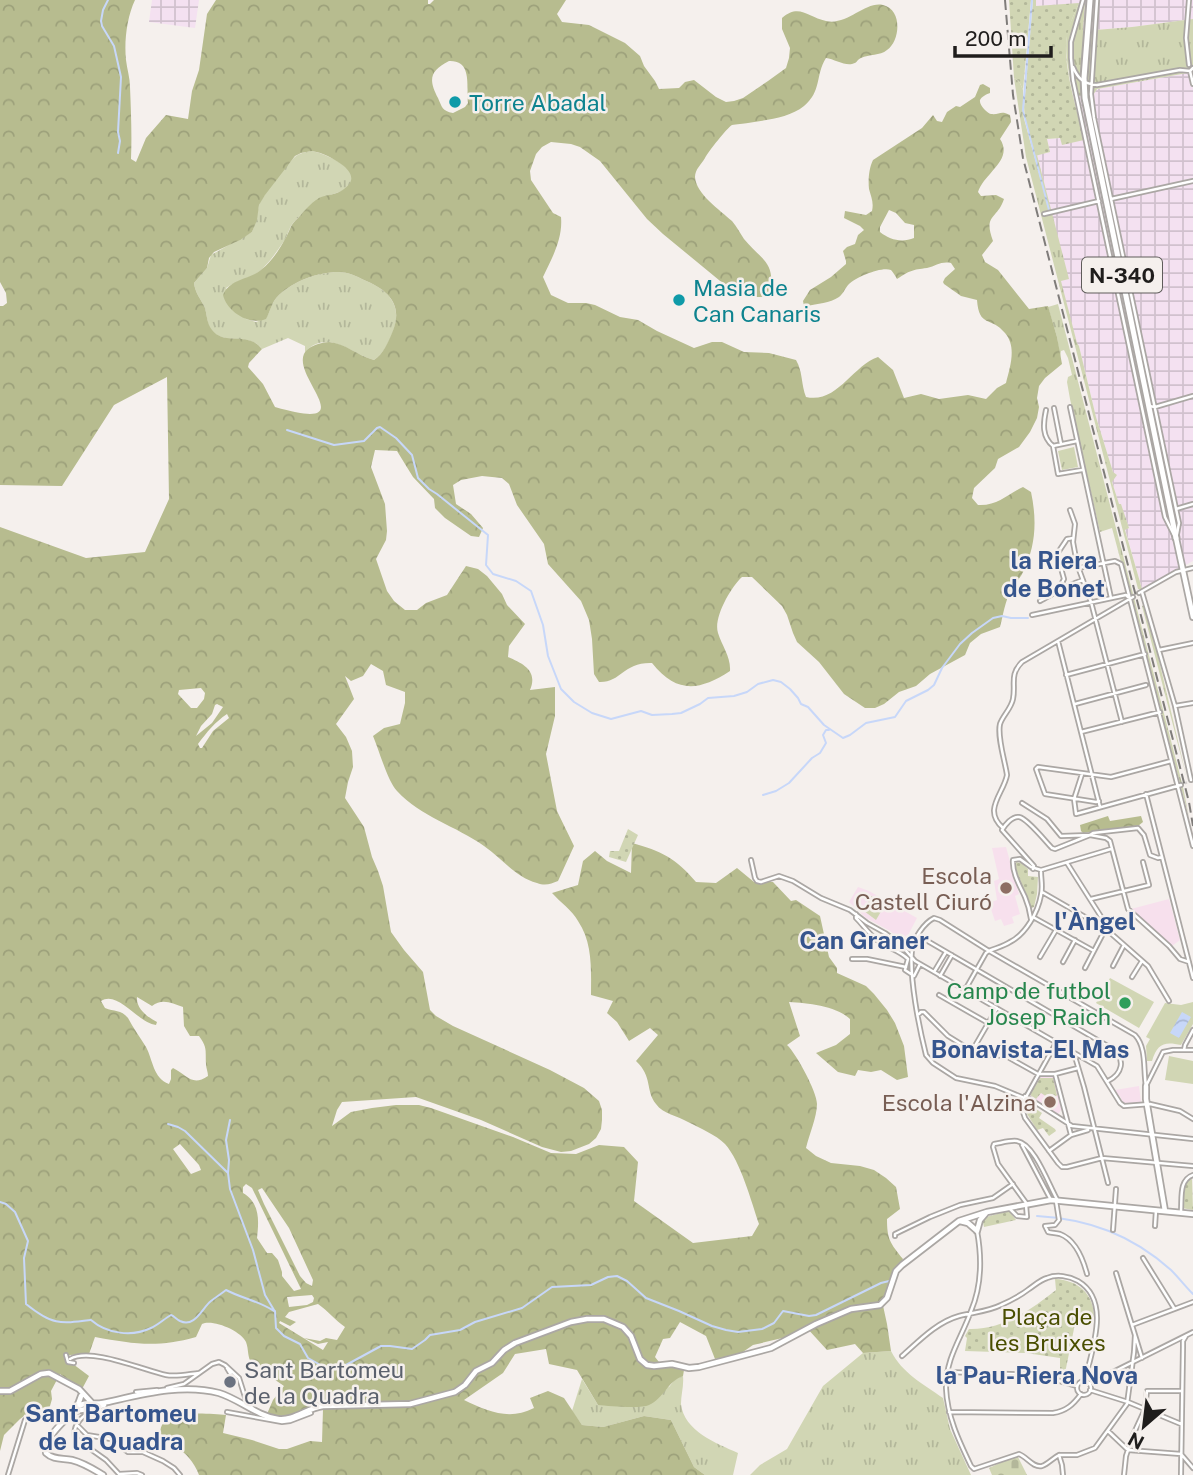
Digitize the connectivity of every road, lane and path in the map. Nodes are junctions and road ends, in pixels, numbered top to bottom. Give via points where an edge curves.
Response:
1 (1083, 0) edge
2 (1090, 0) edge
3 (1097, 0) edge
4 (1189, 0) edge
5 (1071, 64) junction
6 (1190, 68) edge
7 (1084, 82) junction
8 (1193, 84) edge
9 (1091, 85) junction
10 (1094, 118) junction
11 (1094, 143) junction
12 (1193, 181) edge
13 (1111, 199) junction
14 (1099, 201) junction
15 (1044, 214) dead end
16 (1193, 396) edge
17 (1070, 407) dead end
18 (1152, 407) junction
19 (1054, 408) dead end
20 (1046, 410) dead end
21 (1077, 441) junction
22 (1062, 444) junction
23 (1053, 446) junction
24 (1083, 470) junction
25 (1193, 503) edge
26 (1176, 509) junction
27 (1070, 510) dead end
28 (1164, 511) junction
29 (1176, 517) junction
30 (1073, 538) junction
31 (1176, 538) junction
32 (1104, 563) junction
33 (1078, 568) junction
34 (1193, 568) edge
35 (1183, 570) junction
36 (1083, 580) junction
37 (1057, 592) junction
38 (1111, 598) junction
39 (1132, 598) junction
40 (1040, 601) dead end
41 (1091, 602) junction
42 (1192, 606) edge
43 (1032, 615) dead end
44 (1193, 617) edge
45 (1095, 619) junction
46 (1058, 641) junction
47 (1193, 643) edge
48 (1159, 650) junction
49 (1144, 654) junction
50 (1107, 664) junction
51 (1066, 675) junction
52 (1146, 685) dead end
53 (1114, 693) junction
54 (1193, 703) edge
55 (1074, 704) junction
56 (1175, 706) junction
57 (1160, 712) junction
58 (1122, 722) junction
59 (1081, 732) junction
60 (1172, 761) junction
61 (1082, 774) junction
62 (1092, 775) junction
63 (1191, 781) edge
64 (1180, 785) junction
65 (1146, 794) junction
66 (1074, 799) junction
67 (1099, 801) junction
68 (1022, 803) dead end
69 (1100, 807) junction
70 (1003, 828) junction
71 (1090, 835) junction
72 (1193, 846) edge
73 (1113, 849) junction
74 (1162, 857) junction
75 (751, 860) dead end
76 (1066, 862) junction
77 (1143, 862) dead end
78 (1033, 869) junction
79 (1041, 870) junction
80 (1042, 892) junction
81 (1122, 892) junction
82 (1091, 899) junction
83 (856, 914) junction
84 (1032, 918) junction
85 (1106, 929) junction
86 (1056, 930) junction
87 (918, 936) junction
88 (1075, 940) junction
89 (1124, 945) junction
90 (1000, 946) junction
91 (912, 949) junction
92 (906, 951) junction
93 (989, 951) junction
94 (1095, 951) junction
95 (946, 952) junction
96 (952, 955) junction
97 (997, 955) junction
98 (913, 957) junction
99 (1040, 957) dead end
100 (852, 959) dead end
101 (1142, 961) junction
102 (1063, 962) dead end
103 (1189, 962) junction
104 (920, 964) junction
105 (1113, 966) dead end
106 (906, 967) junction
107 (1085, 968) dead end
108 (977, 970) junction
109 (934, 972) junction
110 (913, 976) junction
111 (940, 976) junction
112 (1132, 977) dead end
113 (1193, 978) edge
114 (965, 990) junction
115 (915, 994) junction
116 (939, 995) dead end
117 (1169, 1001) dead end
118 (997, 1008) junction
119 (925, 1012) junction
120 (918, 1015) junction
121 (988, 1023) junction
122 (1193, 1030) edge
123 (1056, 1043) junction
124 (1069, 1050) junction
125 (1184, 1050) junction
126 (1193, 1050) edge
127 (972, 1051) junction
128 (1083, 1057) junction
129 (1076, 1060) junction
130 (1144, 1063) junction
131 (1155, 1067) junction
132 (1078, 1068) junction
133 (1038, 1074) junction
134 (1055, 1074) junction
135 (1108, 1081) junction
136 (1146, 1086) junction
137 (1024, 1097) junction
138 (1147, 1104) junction
139 (1193, 1119) edge
140 (1069, 1125) junction
141 (1093, 1128) junction
142 (1152, 1134) junction
143 (1071, 1135) junction
144 (1193, 1139) edge
145 (1028, 1150) junction
146 (1049, 1151) junction
147 (1102, 1158) junction
148 (1157, 1163) junction
149 (1193, 1166) edge
150 (1044, 1175) junction
151 (1193, 1175) edge
152 (1040, 1177) junction
153 (1108, 1183) dead end
154 (1013, 1184) junction
155 (1116, 1189) dead end
156 (1055, 1201) junction
157 (1027, 1205) junction
158 (1115, 1206) junction
159 (1009, 1208) junction
160 (1156, 1210) junction
161 (1165, 1211) junction
162 (987, 1212) junction
163 (1181, 1213) junction
164 (1193, 1214) edge
165 (973, 1217) junction
166 (1027, 1217) junction
167 (1033, 1217) dead end
168 (959, 1221) junction
169 (979, 1223) junction
170 (972, 1225) junction
171 (1155, 1226) dead end
172 (1112, 1230) dead end
173 (977, 1231) junction
174 (895, 1236) dead end
175 (1143, 1258) dead end
176 (1087, 1273) dead end
177 (1116, 1273) dead end
178 (1193, 1301) edge
179 (1174, 1308) junction
180 (970, 1314) junction
181 (1132, 1325) junction
182 (1193, 1332) edge
183 (1135, 1335) junction
184 (1186, 1336) junction
185 (66, 1355) dead end
186 (902, 1356) dead end
187 (1142, 1358) junction
188 (70, 1359) dead end
189 (74, 1363) dead end
190 (1133, 1363) junction
191 (225, 1365) junction
192 (947, 1372) junction
193 (199, 1373) junction
194 (233, 1378) dead end
195 (1085, 1381) junction
196 (1089, 1384) junction
197 (1077, 1386) junction
198 (1090, 1390) junction
199 (0, 1391) edge
200 (1182, 1391) junction
201 (136, 1392) dead end
202 (1081, 1394) junction
203 (82, 1395) junction
204 (118, 1400) junction
205 (245, 1400) junction
206 (1128, 1402) junction
207 (86, 1403) junction
208 (107, 1404) junction
209 (95, 1406) junction
210 (78, 1409) junction
211 (1145, 1409) junction
212 (227, 1412) dead end
213 (949, 1412) junction
214 (252, 1413) junction
215 (311, 1413) dead end
216 (25, 1420) dead end
217 (1181, 1424) junction
218 (78, 1426) junction
219 (1108, 1431) junction
220 (1128, 1450) junction
221 (1181, 1454) junction
222 (1059, 1455) junction
223 (1193, 1468) edge
224 (8, 1475) edge
225 (103, 1475) edge
226 (142, 1475) edge
227 (180, 1475) edge
228 (1063, 1475) edge
229 (1124, 1475) edge
230 (1181, 1475) edge

1 - 5 street
2 - 7 main road, N-340
3 - 9 street
4 - 6 street
5 - 7 street
5 - 14 street
6 - 8 street
6 - 9 street
7 - 9 street
7 - 11 main road, N-340
9 - 10 street
10 - 11 street
10 - 13 street
11 - 18 main road, N-340
12 - 13 street
13 - 18 street
14 - 15 street
14 - 28 street
16 - 18 street
17 - 21 street
18 - 26 street
18 - 29 main road, N-340
19 - 22 street
20 - 23 street via 1045,436
21 - 22 street
21 - 24 street
22 - 23 street
23 - 24 street via 1058,474
24 - 32 street
25 - 26 street
26 - 29 street
27 - 30 street
28 - 29 street via 1168,518
28 - 31 street
29 - 31 main road, N-340
30 - 33 street
30 - 37 street via 1067,539 1057,554 1064,579
31 - 35 main road, N-340
32 - 33 street
32 - 38 street
32 - 39 street via 1121,564
33 - 36 street
34 - 35 street
35 - 42 main road, N-340
35 - 48 street via 1141,593
36 - 37 street
36 - 41 street
37 - 40 street
38 - 39 street
38 - 41 street
39 - 45 street
39 - 49 street
41 - 43 street
41 - 45 street
42 - 44 main road, N-340
45 - 46 street
45 - 50 street
46 - 51 street
46 - 70 street via 1022,662 1015,672 1013,701 1000,728 1007,775 994,807
47 - 48 street
48 - 56 street
49 - 50 street
49 - 57 street
50 - 51 street
50 - 53 street
51 - 55 street
52 - 53 street
53 - 55 street
53 - 58 street
54 - 56 street
55 - 59 street
56 - 63 street
57 - 58 street
57 - 60 street
58 - 59 street
59 - 62 street
60 - 62 street via 1111,777
60 - 64 street
61 - 62 street
61 - 66 street
61 - 66 street via 1038,767 1036,771 1045,794
62 - 67 street
64 - 65 street
64 - 72 street
65 - 69 street
65 - 74 street
66 - 67 street
66 - 69 street via 1076,814
67 - 69 street
68 - 71 street via 1047,819 1059,835
70 - 71 street via 1015,817 1021,818 1055,849
70 - 78 street
71 - 73 street via 1108,839
71 - 74 street via 1138,828 1150,855
73 - 76 street
73 - 81 street
74 - 103 street
75 - 83 street via 757,881 788,878
76 - 79 street
76 - 82 street
77 - 81 street via 1149,885
78 - 79 street
78 - 84 street via 1020,859 1012,862
79 - 80 street
80 - 84 street
80 - 85 street
81 - 82 street
81 - 103 street via 1128,909 1180,959
82 - 85 street
83 - 92 street
83 - 106 street via 877,941 908,959
84 - 86 street
84 - 90 street via 1018,937
85 - 89 street
85 - 94 street
86 - 88 street
86 - 99 street
87 - 91 street
87 - 93 street via 934,918
87 - 95 street
88 - 94 street
88 - 102 street
89 - 101 street
89 - 105 street
90 - 93 street
90 - 97 street
91 - 92 street
91 - 98 street
92 - 98 street
93 - 97 street
93 - 108 street
94 - 107 street
95 - 96 street
95 - 109 street
96 - 108 street
96 - 111 street
97 - 130 street via 1135,1035
98 - 104 street
98 - 110 street
100 - 106 street
101 - 112 street
101 - 117 street
103 - 113 street
104 - 109 street
104 - 110 street
106 - 110 street
108 - 114 street
108 - 135 street via 1116,1052 1121,1068
109 - 111 street
110 - 115 street
111 - 114 street
114 - 118 street
115 - 119 street
115 - 120 street
116 - 121 street
118 - 121 street
118 - 123 street
119 - 120 street
119 - 127 street via 948,1036
120 - 137 street via 926,1055 933,1063 956,1078
121 - 127 street
122 - 125 street
123 - 124 street
123 - 133 street
124 - 128 street
124 - 129 street
125 - 126 street
125 - 131 street via 1163,1052
127 - 133 street via 1006,1056
128 - 129 street
128 - 135 street via 1099,1067
129 - 132 street
130 - 131 street
130 - 136 street
131 - 136 street
132 - 134 street
132 - 141 street
133 - 134 street
133 - 137 street
134 - 140 street
135 - 138 street via 1124,1106
136 - 138 main road
137 - 140 street
137 - 146 street via 1022,1112
138 - 139 street via 1180,1111
138 - 142 main road
140 - 141 street
140 - 143 street
141 - 142 street
141 - 143 street
141 - 147 street
142 - 144 street
142 - 148 main road
143 - 146 street
145 - 150 street
145 - 152 street
145 - 154 street via 1020,1142 994,1144 998,1164
146 - 147 street via 1064,1167
147 - 148 street
147 - 153 street
148 - 149 street
148 - 161 main road
150 - 152 street
150 - 156 street
151 - 163 street via 1183,1183
152 - 156 street
154 - 157 street
154 - 174 street via 993,1198 960,1205
155 - 158 street
156 - 157 main road
156 - 158 main road
156 - 176 street via 1059,1217 1046,1229 1073,1245
157 - 159 main road
157 - 166 street
158 - 160 main road
158 - 172 street
159 - 162 main road
159 - 166 street via 1017,1216
160 - 161 main road
160 - 171 street
161 - 163 main road
162 - 165 main road
162 - 169 main road
163 - 164 main road
165 - 168 main road
165 - 169 main road
165 - 170 main road
166 - 167 street
168 - 170 main road
168 - 214 main road via 896,1271 880,1305 851,1309 771,1348 699,1367 654,1366 639,1359 623,1327 604,1319 587,1319 526,1337 476,1371 463,1387 445,1394 404,1404 321,1406 284,1419
169 - 170 main road
169 - 173 main road
170 - 173 main road
173 - 180 street via 980,1272
175 - 179 street
177 - 181 street
178 - 179 street
179 - 181 street
180 - 186 street via 937,1326
180 - 192 street
180 - 195 street via 1017,1297 1046,1278 1064,1276 1081,1283 1096,1301 1098,1314
181 - 183 street
182 - 184 street
183 - 187 street
183 - 190 street
184 - 187 street
184 - 200 street
185 - 189 street via 68,1362
187 - 190 street
188 - 193 street via 94,1356 167,1375
190 - 196 street
190 - 206 street
191 - 193 street via 214,1363
191 - 194 street
191 - 205 street via 239,1378
192 - 197 street via 1040,1376
192 - 213 street
193 - 201 street via 180,1386
195 - 196 street
195 - 197 street
196 - 198 street
197 - 202 street
198 - 202 street
198 - 206 street
199 - 203 main road via 47,1373
200 - 211 street via 1147,1391
200 - 217 street
202 - 213 street via 1071,1406 1053,1413
203 - 207 main road
203 - 209 main road
203 - 210 main road
204 - 205 main road via 188,1389
204 - 208 main road
204 - 209 main road
205 - 214 main road
206 - 211 street
206 - 219 street
207 - 208 main road
207 - 209 main road
207 - 210 main road
208 - 209 main road
209 - 210 main road
209 - 218 street via 81,1417
210 - 225 main road via 57,1428 46,1453
211 - 217 street
211 - 220 street
212 - 214 street
213 - 222 street via 974,1469 1020,1454 1041,1466
214 - 215 street via 286,1422
216 - 224 street
217 - 221 street
218 - 226 street via 75,1438 117,1472
218 - 227 street via 87,1435 114,1440 128,1452 143,1452 163,1461
219 - 220 street
219 - 222 street via 1087,1452
220 - 221 street
220 - 229 street
221 - 223 street
221 - 230 street
222 - 228 street

